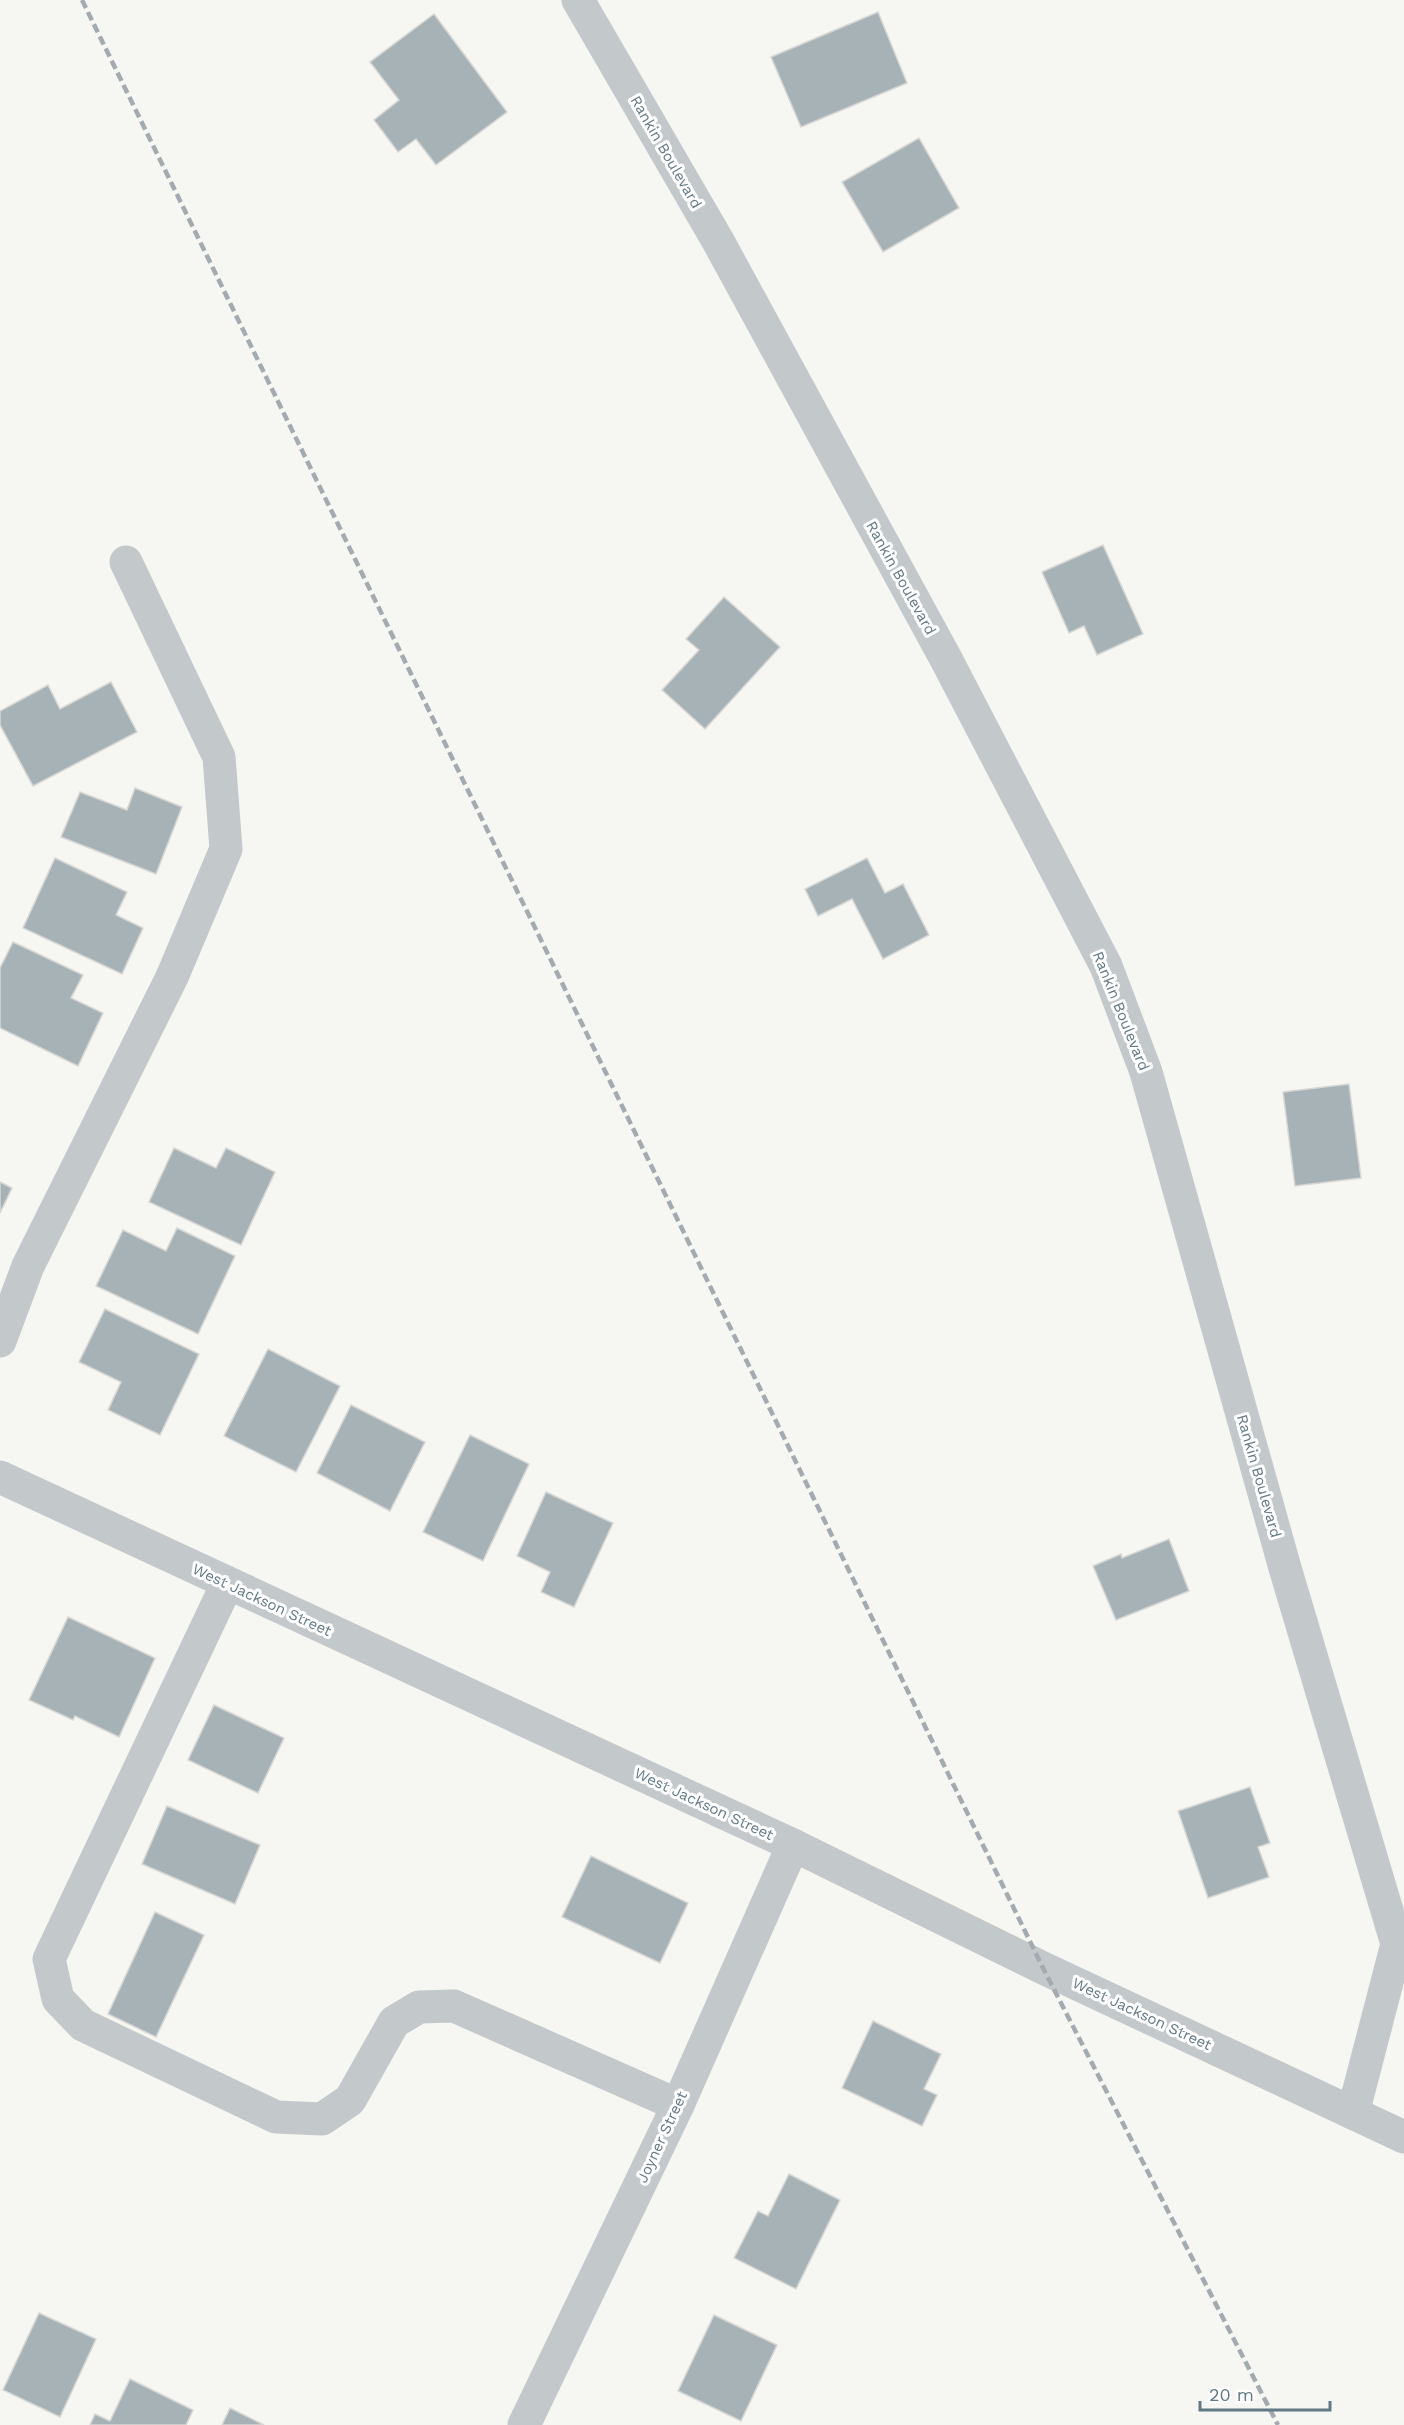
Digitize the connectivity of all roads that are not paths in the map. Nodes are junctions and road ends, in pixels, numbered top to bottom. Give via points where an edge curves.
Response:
1 (578, 0) edge
2 (126, 562) dead end
3 (0, 1341) edge
4 (0, 1477) edge
5 (227, 1584) junction
6 (793, 1845) junction
7 (678, 2105) junction
8 (1353, 2113) junction
9 (1404, 2138) edge
10 (524, 2425) edge

1 - 8 street, Rankin Boulevard via 718,241 946,659 1106,966 1146,1072 1281,1557 1397,1944
2 - 3 street via 219,757 226,849 172,976 28,1266
4 - 5 street, West Jackson Street
5 - 6 street, West Jackson Street
5 - 7 street via 48,1959 58,1999 83,2025 276,2117 322,2119 350,2100 394,2022 419,2007 454,2006
6 - 7 street, Joyner Street
6 - 8 street, West Jackson Street
7 - 10 street, Joyner Street
8 - 9 street, West Jackson Street

